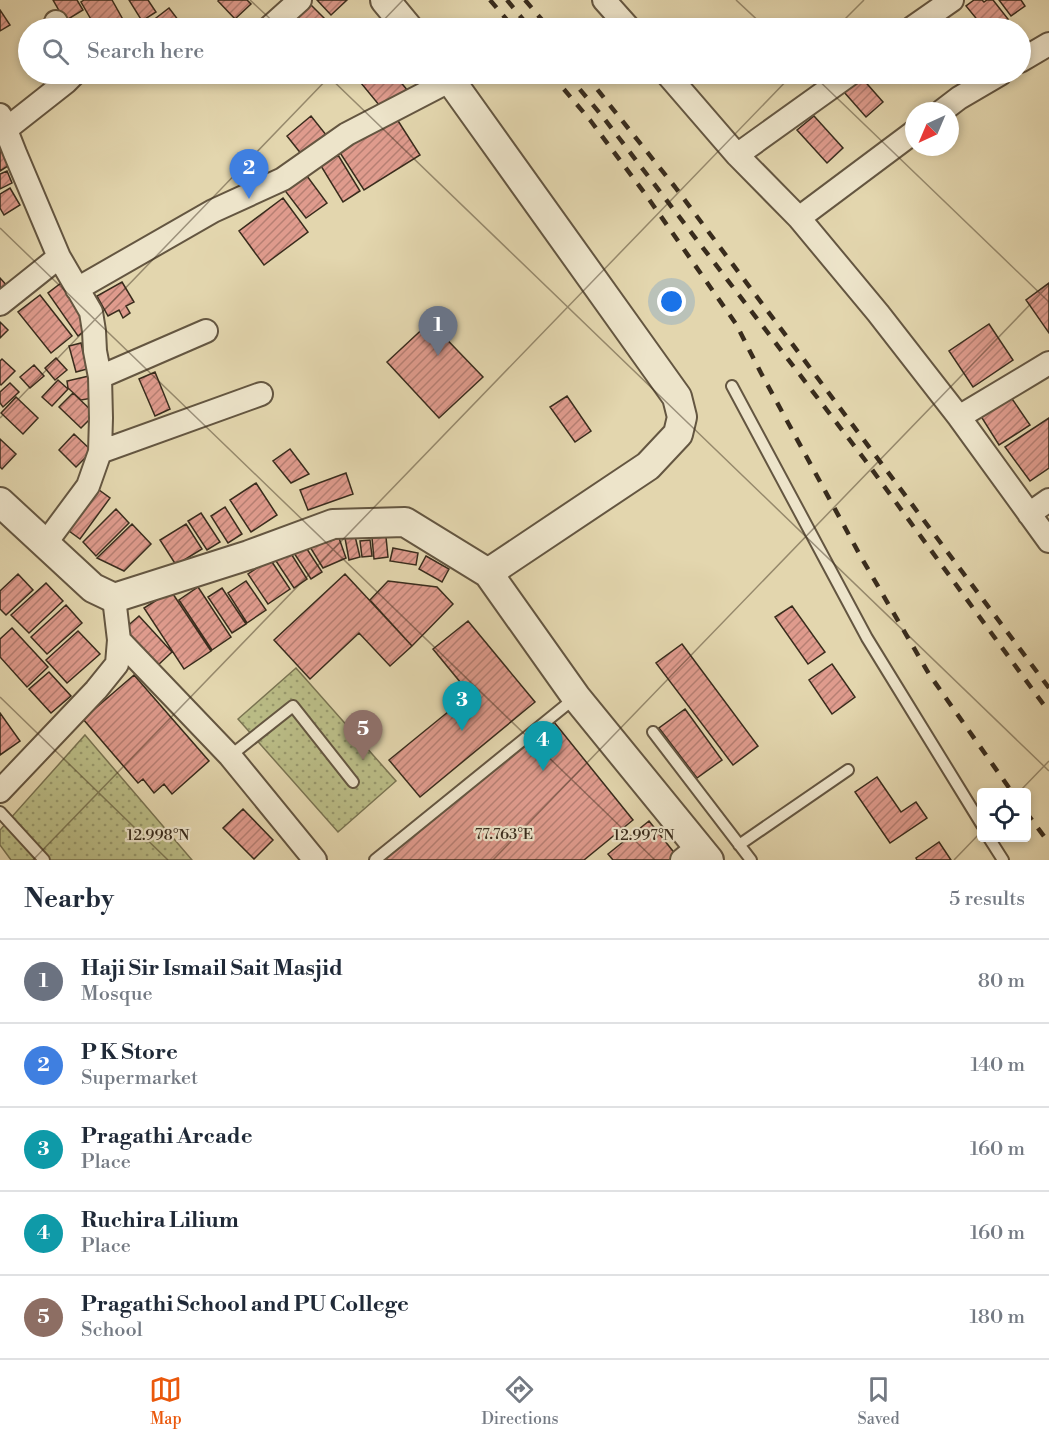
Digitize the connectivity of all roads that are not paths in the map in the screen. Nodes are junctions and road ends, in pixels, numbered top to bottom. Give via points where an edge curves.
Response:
1 (300, 0) edge
2 (385, 0) edge
3 (604, 0) edge
4 (951, 0) edge
5 (280, 18) edge
6 (400, 18) edge
7 (620, 18) edge
8 (926, 18) edge
9 (1049, 44) edge
10 (1031, 55) edge
11 (63, 84) edge
12 (436, 84) edge
13 (453, 84) edge
14 (676, 84) edge
15 (836, 84) edge
16 (983, 84) edge
17 (954, 102) edge
18 (3, 123) edge
19 (905, 139) edge
20 (737, 155) junction
21 (799, 218) junction
22 (59, 257) junction
23 (77, 289) junction
24 (0, 304) edge
25 (206, 331) dead end
26 (1049, 363) edge
27 (100, 377) junction
28 (732, 386) dead end
29 (261, 394) dead end
30 (958, 417) junction
31 (100, 452) junction
32 (1049, 500) edge
33 (0, 502) edge
34 (1029, 514) junction
35 (1049, 541) edge
36 (45, 544) junction
37 (488, 573) junction
38 (114, 598) junction
39 (119, 640) junction
40 (576, 697) junction
41 (653, 732) dead end
42 (230, 756) junction
43 (848, 770) dead end
44 (354, 782) dead end
45 (0, 791) edge
46 (0, 812) edge
47 (977, 818) edge
48 (992, 842) edge
49 (739, 845) junction
50 (696, 856) edge
51 (44, 860) edge
52 (315, 860) edge
53 (375, 860) edge
54 (751, 860) edge
55 (1003, 860) edge

1 - 5 street
2 - 6 street
3 - 7 street
4 - 8 street
9 - 10 street
11 - 18 street
12 - 23 street via 347,134 283,179 213,211
13 - 37 street via 676,397 682,417 678,434 648,466
14 - 20 street
15 - 20 street
16 - 17 street
18 - 22 street
19 - 21 street
20 - 21 street
21 - 30 street
22 - 23 street
22 - 24 street
23 - 27 street via 91,312
25 - 27 street
26 - 30 street
27 - 31 street
28 - 47 lane via 867,638
29 - 31 street
30 - 34 street
31 - 36 street via 88,486
32 - 34 street
33 - 36 street
34 - 35 street
36 - 38 street via 93,588
37 - 38 street via 405,522 333,524
37 - 40 street
38 - 39 street
39 - 42 street
39 - 45 street via 117,664
40 - 50 street
40 - 53 lane
41 - 49 lane
42 - 44 lane via 293,706
42 - 52 street
43 - 49 lane
46 - 51 lane
48 - 55 lane
49 - 54 lane

